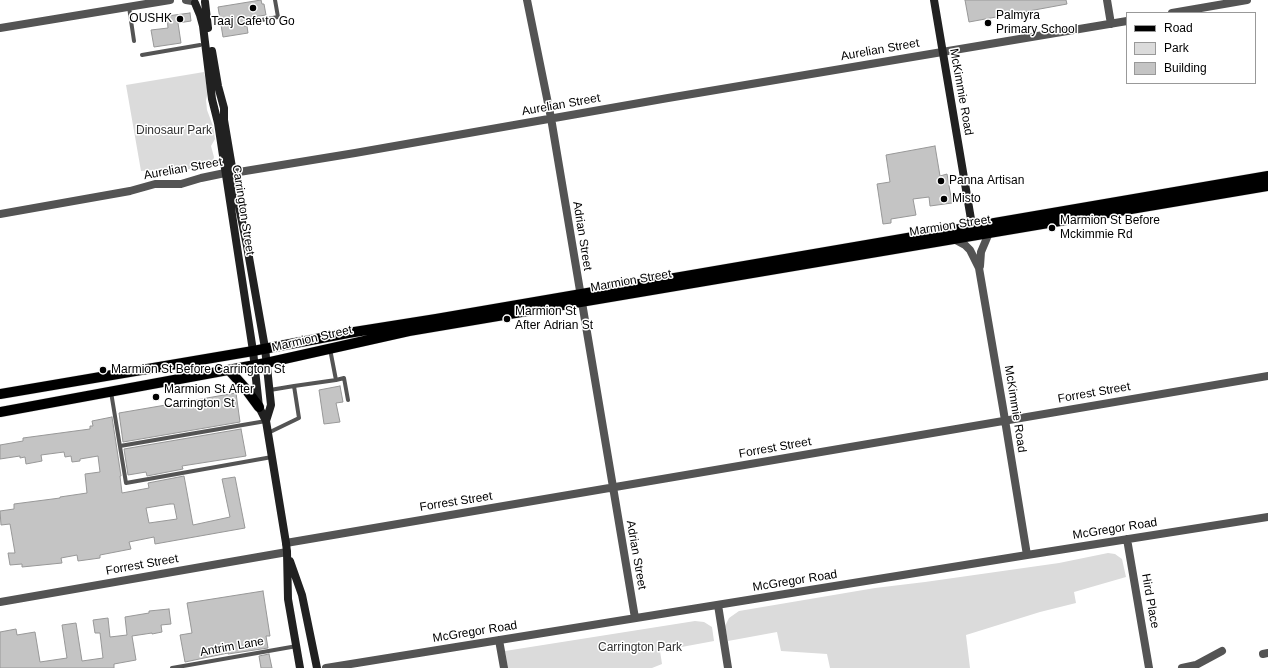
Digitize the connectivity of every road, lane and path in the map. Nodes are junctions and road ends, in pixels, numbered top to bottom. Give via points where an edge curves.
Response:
1 (170, 0) edge
2 (275, 0) edge
3 (527, 0) edge
4 (934, 0) edge
5 (1107, 0) edge
6 (1247, 0) edge
7 (191, 1) edge
8 (206, 1) edge
9 (129, 7) junction
10 (1178, 12) edge
11 (1126, 21) edge
12 (246, 23) dead end
13 (1110, 24) junction
14 (0, 28) edge
15 (134, 41) dead end
16 (200, 45) dead end
17 (942, 52) junction
18 (142, 55) dead end
19 (551, 118) junction
20 (229, 173) junction
21 (1268, 176) edge
22 (1268, 186) edge
23 (0, 214) edge
24 (973, 232) junction
25 (990, 233) junction
26 (954, 239) junction
27 (979, 268) junction
28 (580, 298) junction
29 (265, 348) junction
30 (330, 348) junction
31 (253, 351) junction
32 (266, 363) junction
33 (254, 365) junction
34 (229, 370) junction
35 (1268, 376) edge
36 (336, 380) junction
37 (294, 386) junction
38 (270, 390) junction
39 (110, 392) junction
40 (0, 394) edge
41 (348, 400) dead end
42 (259, 407) junction
43 (0, 412) edge
44 (266, 421) junction
45 (1005, 421) junction
46 (268, 433) junction
47 (120, 446) junction
48 (272, 457) junction
49 (613, 488) junction
50 (1268, 517) edge
51 (1127, 539) junction
52 (286, 543) junction
53 (287, 552) junction
54 (1027, 555) junction
55 (0, 602) edge
56 (718, 605) junction
57 (635, 618) junction
58 (499, 640) junction
59 (297, 646) junction
60 (1222, 652) dead end
61 (172, 668) edge
62 (300, 668) edge
63 (317, 668) edge
64 (326, 668) edge
65 (504, 668) edge
66 (728, 668) edge
67 (1149, 668) edge
68 (1182, 668) edge

1 - 9 street
2 - 12 lane via 278,18
3 - 19 street, Adrian Street
4 - 17 main road, McKimmie Road
5 - 13 street
6 - 10 street
7 - 8 main road via 199,4
7 - 20 main road, Carrington Street via 200,15 203,26 212,99
8 - 20 main road, Carrington Street via 213,59 224,108
9 - 14 street
9 - 15 lane
11 - 13 street, Aurelian Street
13 - 17 street, Aurelian Street
16 - 18 lane
17 - 19 street, Aurelian Street
17 - 24 main road, McKimmie Road
19 - 20 street, Aurelian Street
19 - 28 street, Adrian Street
20 - 23 street, Aurelian Street via 181,184 155,184 130,191
20 - 29 main road, Carrington Street via 237,197
20 - 31 main road, Carrington Street
21 - 24 main road, Marmion Street
22 - 25 main road, Marmion Street
24 - 25 main road, Marmion Street
24 - 26 main road, Marmion Street
24 - 28 main road, Marmion Street
25 - 27 street, McKimmie Road via 981,252
26 - 27 street, McKimmie Road via 970,250
26 - 28 main road, Marmion Street
27 - 45 street, McKimmie Road
28 - 29 main road, Marmion Street
28 - 30 main road, Marmion Street
28 - 49 street, Adrian Street
29 - 31 main road, Marmion Street
29 - 32 main road, Carrington Street
30 - 32 main road, Marmion Street
30 - 36 lane
31 - 33 main road, Carrington Street
31 - 40 main road, Marmion Street
32 - 33 main road, Marmion Street
32 - 38 main road, Carrington Street
33 - 34 main road, Marmion Street
33 - 42 main road, Carrington Street
34 - 39 main road, Marmion Street
34 - 42 main road via 240,380
35 - 45 street, Forrest Street
36 - 37 lane
36 - 41 lane via 344,378
37 - 38 lane
37 - 46 lane via 299,418
38 - 44 main road, Carrington Street via 271,405
39 - 43 main road, Marmion Street
39 - 47 lane
42 - 44 main road, Carrington Street
44 - 46 main road, Carrington Street
44 - 47 lane
45 - 49 street, Forrest Street
45 - 54 street, McKimmie Road
46 - 48 main road, Carrington Street
47 - 48 lane via 126,483
48 - 52 main road, Carrington Street
49 - 52 street, Forrest Street
49 - 57 street, Adrian Street
50 - 51 street, McGregor Road
51 - 54 street, McGregor Road
51 - 67 street, Hird Place
52 - 53 main road, Carrington Street
53 - 55 street, Forrest Street
53 - 59 main road, Carrington Street via 288,599
53 - 63 main road, Carrington Street via 302,596
54 - 56 street, McGregor Road
56 - 57 street, McGregor Road
56 - 66 street
57 - 58 street, McGregor Road
58 - 64 street, McGregor Road
58 - 65 street
59 - 61 lane, Antrim Lane
59 - 62 main road, Carrington Street
60 - 68 street via 1196,666

